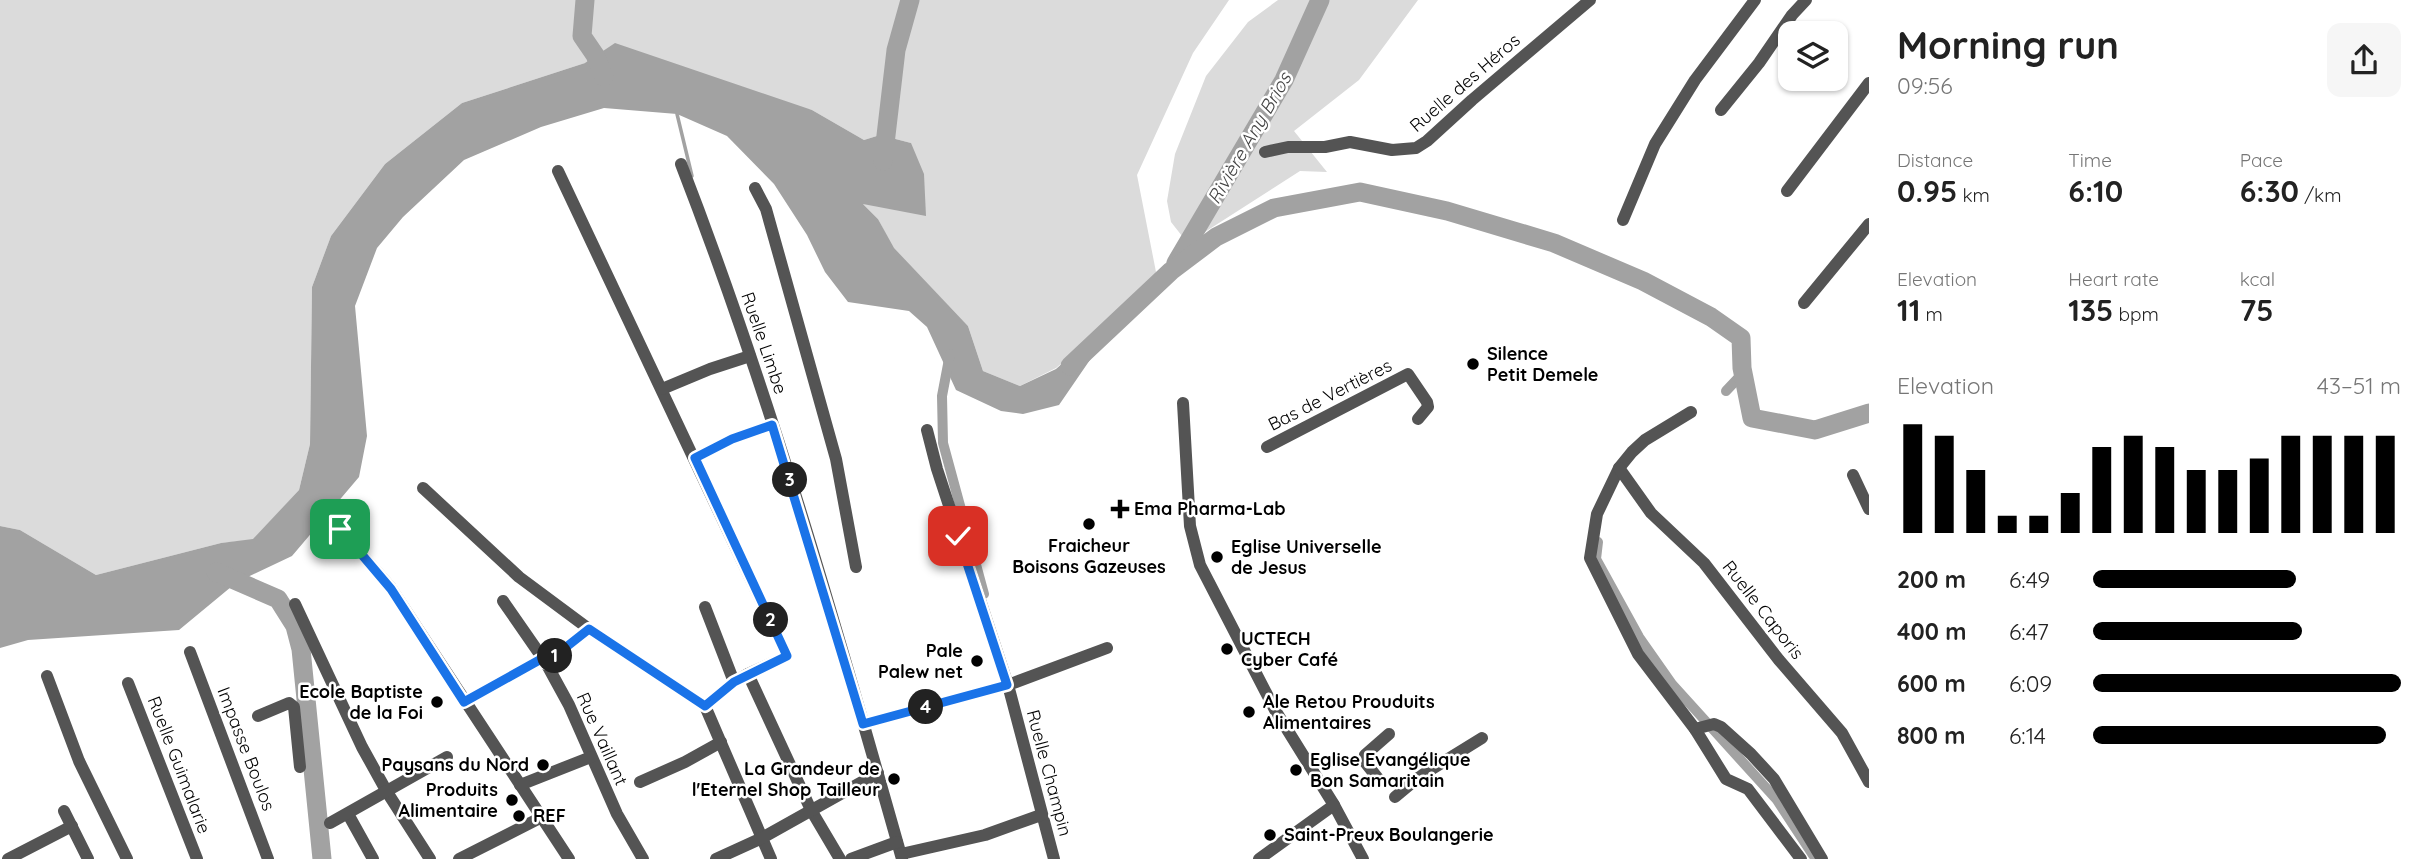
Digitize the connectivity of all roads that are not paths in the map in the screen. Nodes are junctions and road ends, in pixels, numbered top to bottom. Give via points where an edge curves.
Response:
1 (1590, 0) edge
2 (1755, 0) edge
3 (1806, 0) edge
4 (1869, 83) edge
5 (1721, 110) dead end
6 (1265, 152) dead end
7 (681, 164) dead end
8 (558, 171) dead end
9 (755, 188) dead end
10 (1787, 191) dead end
11 (1623, 220) dead end
12 (1869, 224) edge
13 (1804, 303) dead end
14 (750, 356) junction
15 (662, 389) junction
16 (1183, 403) dead end
17 (1691, 412) dead end
18 (1418, 419) dead end
19 (772, 425) junction
20 (928, 430) dead end
21 (1267, 447) dead end
22 (695, 458) junction
23 (1619, 468) junction
24 (1853, 475) dead end
25 (422, 488) dead end
26 (1869, 509) edge
27 (340, 529) dead end
28 (856, 567) dead end
29 (503, 601) dead end
30 (295, 604) dead end
31 (705, 607) dead end
32 (589, 629) junction
33 (1107, 648) dead end
34 (190, 652) dead end
35 (544, 661) junction
36 (748, 674) junction
37 (47, 676) dead end
38 (734, 682) junction
39 (128, 683) dead end
40 (1007, 685) junction
41 (464, 702) junction
42 (705, 706) junction
43 (258, 716) dead end
44 (863, 724) junction
45 (1695, 729) junction
46 (1389, 734) dead end
47 (1482, 738) dead end
48 (721, 742) junction
49 (447, 757) dead end
50 (591, 757) junction
51 (300, 767) dead end
52 (878, 773) junction
53 (1380, 781) dead end
54 (640, 782) dead end
55 (1869, 782) edge
56 (520, 785) junction
57 (387, 792) junction
58 (1395, 797) dead end
59 (1335, 805) junction
60 (811, 810) junction
61 (64, 811) dead end
62 (348, 814) junction
63 (1041, 815) junction
64 (542, 817) junction
65 (330, 823) dead end
66 (72, 827) junction
67 (762, 838) junction
68 (900, 852) edge
69 (8, 859) edge
70 (88, 859) edge
71 (127, 859) edge
72 (197, 859) edge
73 (268, 859) edge
74 (373, 859) edge
75 (430, 859) edge
76 (459, 859) edge
77 (569, 859) edge
78 (643, 859) edge
79 (716, 859) edge
80 (771, 859) edge
81 (840, 859) edge
82 (851, 859) edge
83 (1054, 859) edge
84 (1259, 859) edge
85 (1363, 859) edge
86 (1801, 859) edge
87 (1822, 859) edge

1 - 6 street, Ruelle des Héros via 1416,148 1392,150 1350,142
2 - 11 street via 1695,80 1655,144
3 - 5 street
4 - 10 street
7 - 14 street, Ruelle Limbe
8 - 15 street
9 - 28 street via 765,209 836,459
12 - 13 street
14 - 15 street
14 - 19 street, Ruelle Limbe
15 - 22 street
16 - 59 street via 1190,526 1200,565 1275,710
17 - 23 street via 1645,440
18 - 21 street, Bas de Vertières via 1427,402 1408,374
19 - 22 street
19 - 44 street, Ruelle Limbe
20 - 40 street, Ruelle Champin
22 - 36 street via 787,656
23 - 45 street via 1597,514 1590,558 1638,654
23 - 55 street, Ruelle Caporis via 1651,513 1704,563 1842,733
24 - 26 street
25 - 32 street via 519,577
27 - 41 street via 391,589
29 - 35 street, Rue Vaillant
30 - 57 street
31 - 38 street
32 - 35 street
32 - 42 street
33 - 40 street
34 - 73 street, Impasse Boulos
35 - 41 street
35 - 50 street, Rue Vaillant
36 - 38 street
36 - 60 street
37 - 71 street via 79,761
38 - 42 street
39 - 72 street, Ruelle Guimalarie
40 - 44 street
40 - 63 street, Ruelle Champin
41 - 56 street
42 - 48 street
43 - 51 street via 289,704 294,707
44 - 52 street, Ruelle Limbe
45 - 86 street via 1726,779 1748,789
45 - 87 street via 1714,724 1721,727 1751,754 1774,779
46 - 53 street via 1364,755
47 - 58 street
48 - 54 street
48 - 67 street
49 - 57 street
50 - 56 street
50 - 78 street, Rue Vaillant
52 - 60 street
52 - 68 street, Ruelle Limbe
56 - 64 street
57 - 62 street
57 - 75 street
59 - 84 street
59 - 85 street
60 - 67 street
60 - 81 street
61 - 66 street
62 - 65 street
62 - 74 street
63 - 68 street via 985,835
63 - 83 street, Ruelle Champin
64 - 76 street
64 - 77 street
66 - 69 street
66 - 70 street
67 - 79 street
67 - 80 street
68 - 82 street

